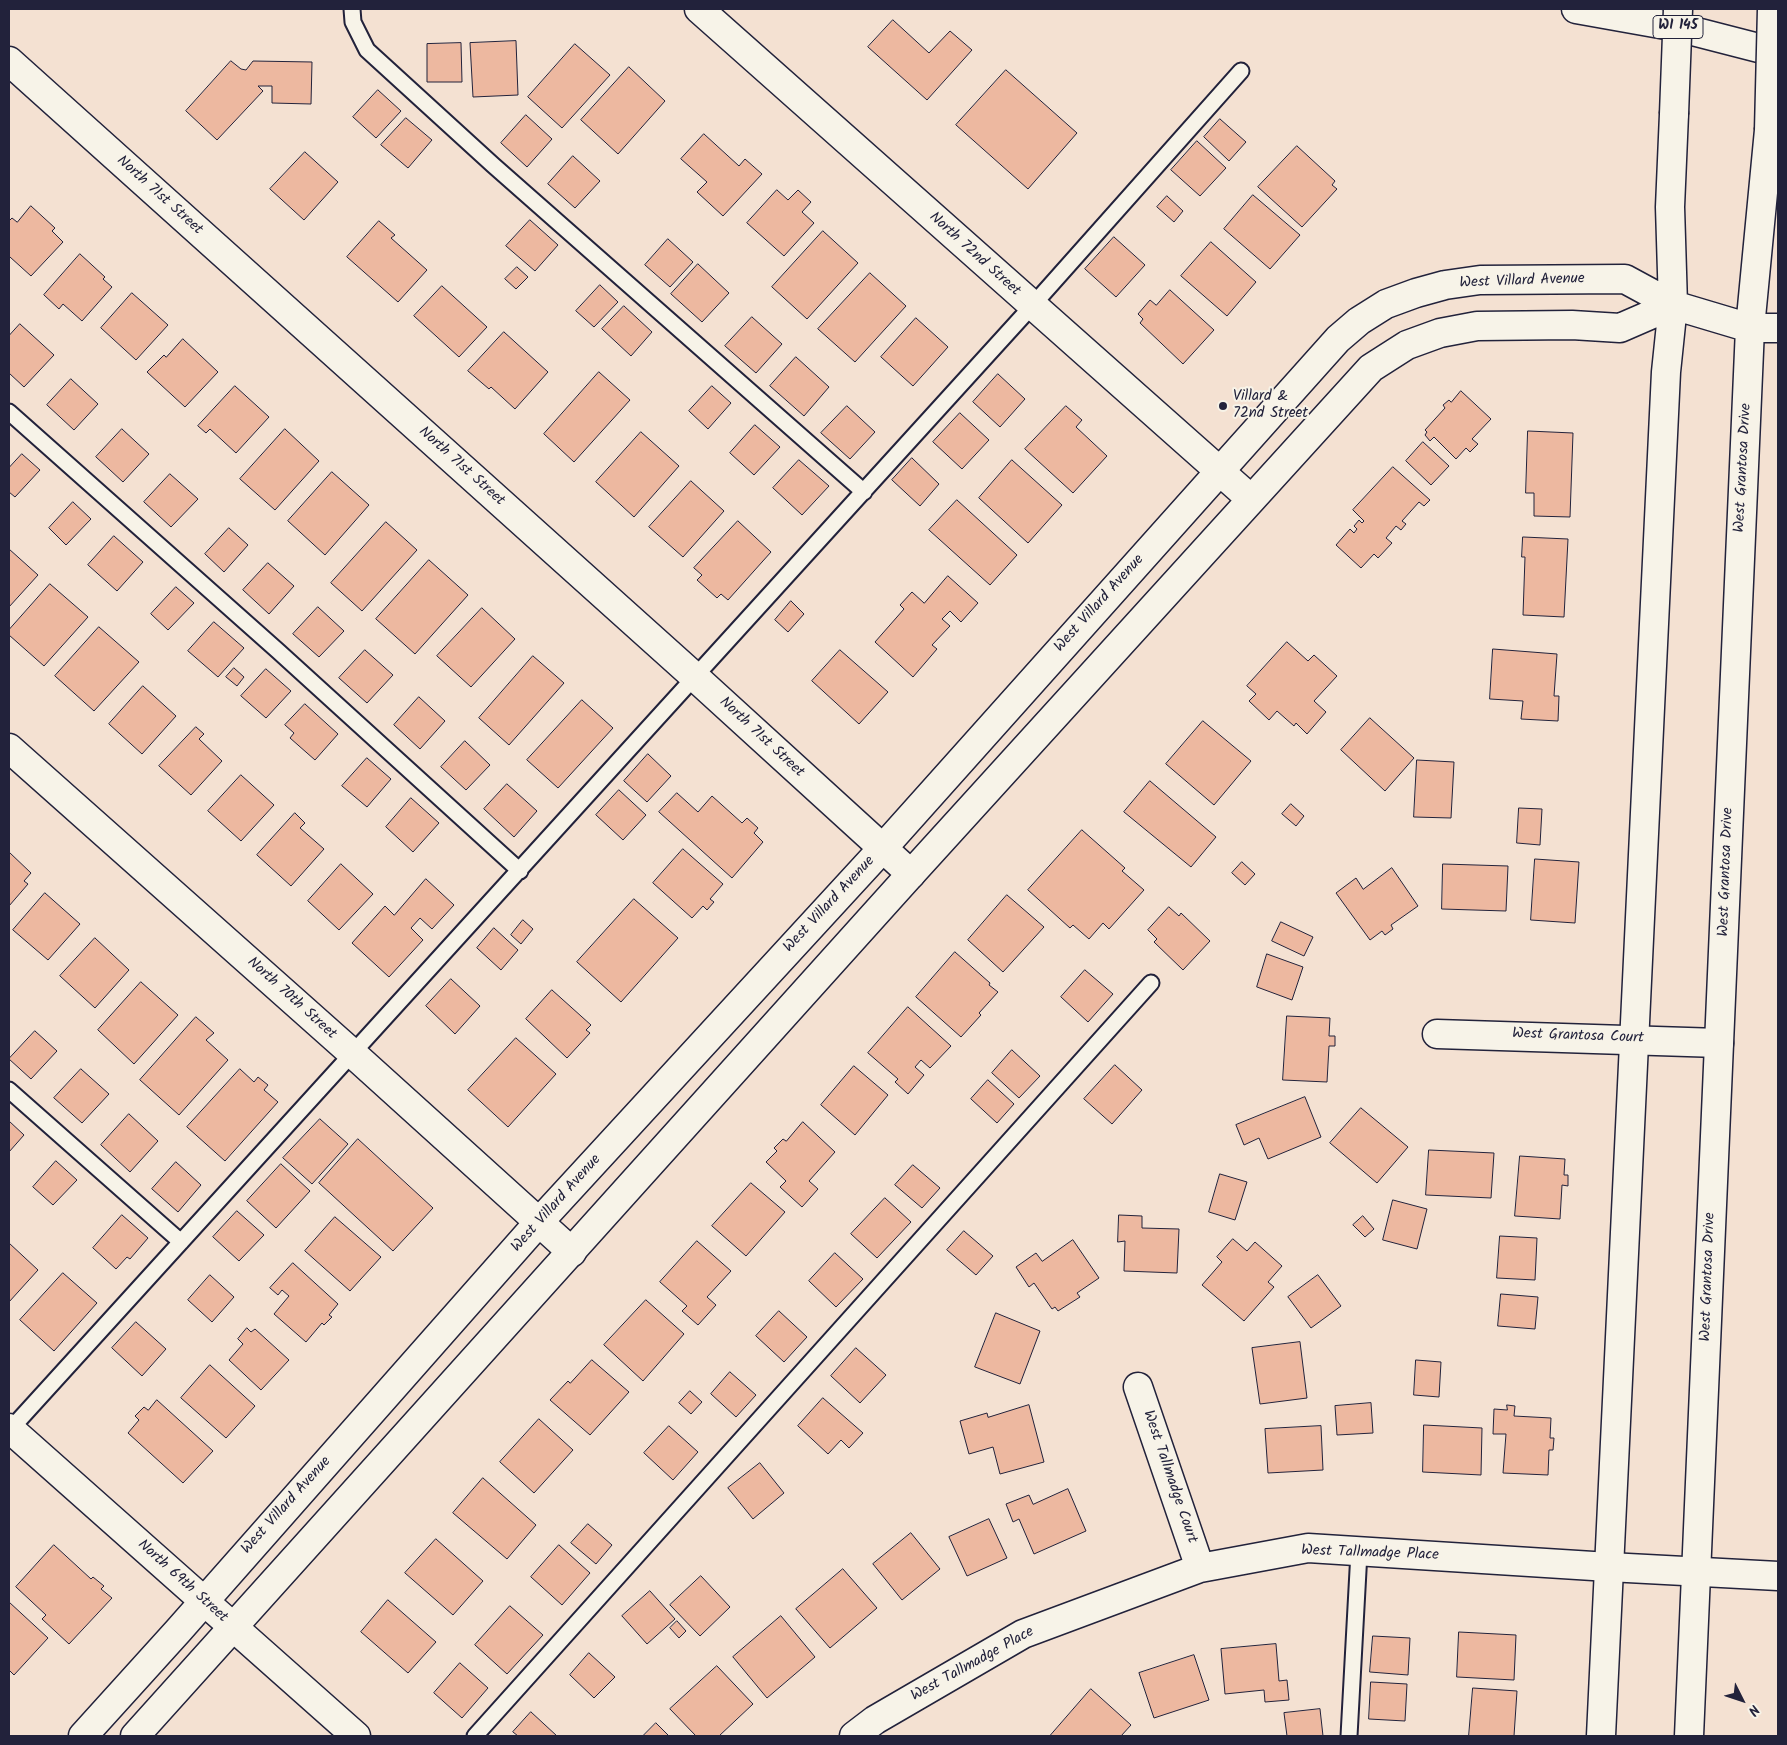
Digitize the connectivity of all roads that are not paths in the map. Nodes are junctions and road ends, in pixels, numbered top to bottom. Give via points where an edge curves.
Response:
1 (352, 9) edge
2 (699, 9) edge
3 (1576, 9) edge
4 (1678, 9) edge
5 (1772, 9) edge
6 (1778, 53) edge
7 (9, 61) edge
8 (1240, 71) dead end
9 (1673, 305) junction
10 (1032, 306) junction
11 (1750, 328) junction
12 (1778, 328) edge
13 (9, 412) edge
14 (1218, 472) junction
15 (864, 492) junction
16 (1251, 499) junction
17 (696, 678) junction
18 (9, 748) edge
19 (882, 849) junction
20 (520, 870) junction
21 (911, 874) junction
22 (1151, 983) dead end
23 (1437, 1034) dead end
24 (1634, 1039) junction
25 (1719, 1043) junction
26 (352, 1053) junction
27 (9, 1090) edge
28 (539, 1222) junction
29 (181, 1242) junction
30 (572, 1252) junction
31 (1138, 1387) dead end
32 (9, 1430) edge
33 (1359, 1552) junction
34 (1609, 1567) junction
35 (1200, 1568) junction
36 (1696, 1571) junction
37 (1778, 1576) edge
38 (204, 1602) junction
39 (233, 1627) junction
40 (83, 1736) edge
41 (135, 1736) edge
42 (356, 1736) edge
43 (476, 1736) edge
44 (854, 1736) edge
45 (1350, 1736) edge
46 (1602, 1736) edge
47 (1689, 1736) edge

1 - 15 lane via 353,22 367,50
2 - 10 main road, North 72nd Street
3 - 6 main road, WI 145 via 1677,27
4 - 9 main road, bridge via 1670,207
5 - 11 main road, West Grantosa Drive, bridge via 1769,130
7 - 17 main road, North 71st Street
8 - 10 lane
9 - 11 main road, West Villard Avenue
9 - 14 main road, West Villard Avenue via 1624,279 1480,280 1445,285 1386,304 1338,339
9 - 16 main road via 1620,328 1477,326 1440,333 1406,345 1371,368
9 - 24 main road via 1666,372
10 - 14 main road, North 72nd Street
10 - 15 lane
11 - 12 main road, West Villard Avenue
11 - 25 main road, West Grantosa Drive
13 - 20 lane
14 - 16 main road, North 72nd Street
14 - 19 main road, West Villard Avenue
15 - 17 lane
16 - 21 main road
17 - 19 main road, North 71st Street
17 - 20 lane
18 - 26 main road, North 70th Street
19 - 21 main road, North 71st Street
19 - 28 main road, West Villard Avenue
20 - 26 lane
21 - 30 main road
22 - 43 lane
23 - 24 main road, West Grantosa Court
24 - 25 main road, West Grantosa Court
24 - 34 main road
25 - 36 main road, West Grantosa Drive
26 - 28 main road, North 70th Street
26 - 29 lane
27 - 29 lane
28 - 30 main road, North 70th Street
28 - 38 main road, West Villard Avenue
29 - 32 lane
30 - 39 main road
31 - 35 main road, West Tallmadge Court
32 - 38 main road, North 69th Street
33 - 34 main road, West Tallmadge Place
33 - 35 main road, West Tallmadge Place via 1308,1548
33 - 45 lane
34 - 36 main road, West Tallmadge Place
34 - 46 main road
35 - 44 main road, West Tallmadge Place via 1023,1634 874,1720
36 - 37 main road, West Tallmadge Place
36 - 47 main road, West Grantosa Drive
38 - 39 main road, North 69th Street
38 - 40 main road, West Villard Avenue
39 - 41 main road
39 - 42 main road, North 69th Street

